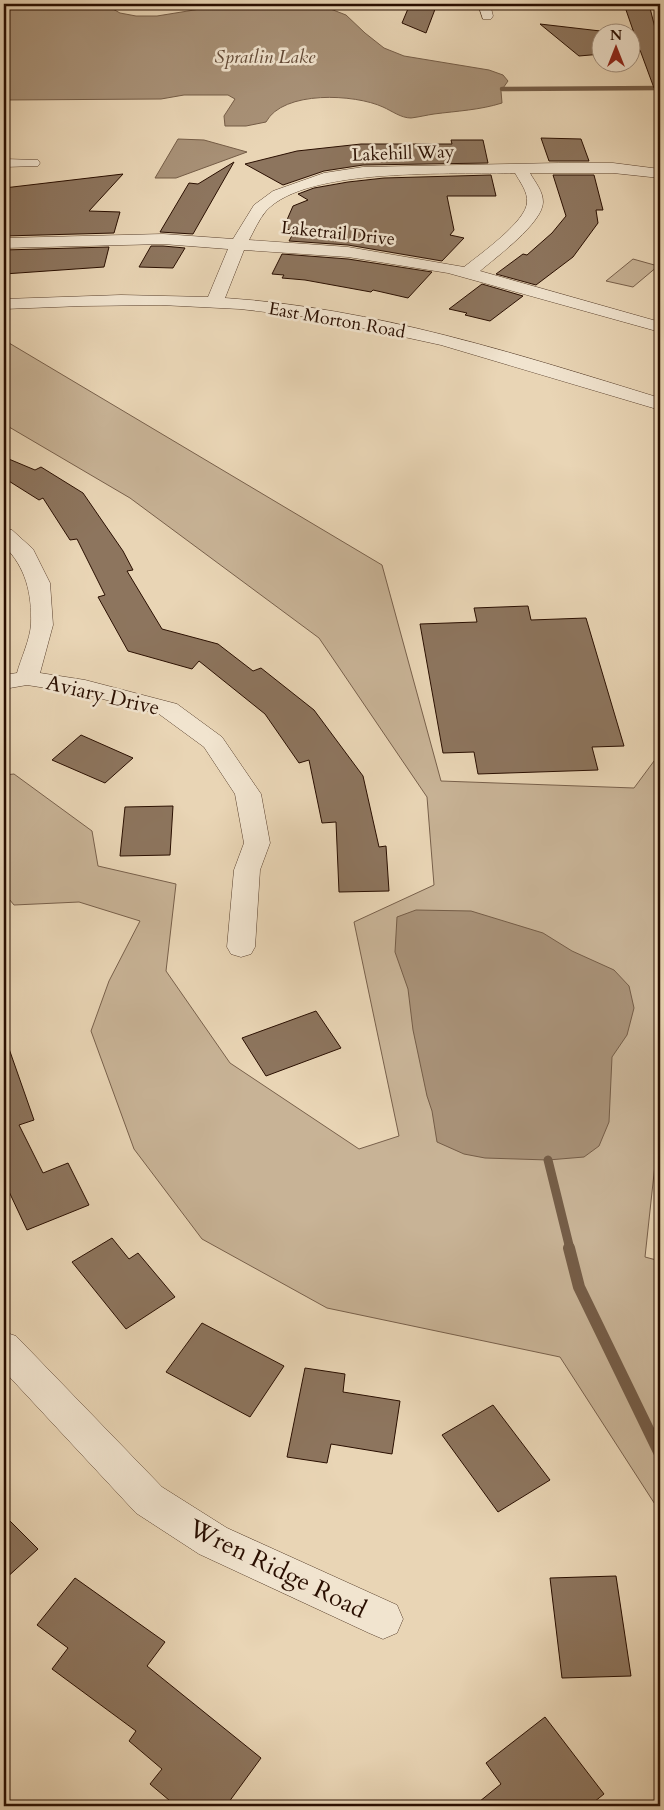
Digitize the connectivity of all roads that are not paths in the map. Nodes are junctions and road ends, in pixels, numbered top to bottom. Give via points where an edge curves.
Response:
1 (4, 163) edge
2 (33, 163) dead end
3 (520, 170) junction
4 (660, 174) edge
5 (4, 243) edge
6 (240, 243) junction
7 (467, 273) junction
8 (214, 303) junction
9 (4, 304) edge
10 (660, 327) edge
11 (660, 404) edge
12 (4, 535) edge
13 (15, 680) edge
14 (240, 947) dead end
15 (4, 1347) edge
16 (383, 1619) dead end

1 - 2 street
3 - 4 street, Lakehill Way via 614,168
3 - 6 street, Lakehill Way via 363,172 324,178 278,194 260,208
3 - 7 street via 533,193 535,205 528,219
5 - 6 street, Laketrail Drive via 162,238
6 - 7 street, Laketrail Drive via 348,252
6 - 8 street, Lakehill Way
7 - 10 street, Laketrail Drive
8 - 9 street, East Morton Road via 112,300
8 - 11 street, East Morton Road via 281,308 354,320 452,343
12 - 13 street via 25,554 39,583 42,625
13 - 14 street, Aviary Drive via 84,687 168,709 213,742 248,794 257,843 247,870
15 - 16 street, Wren Ridge Road via 149,1500 213,1542

